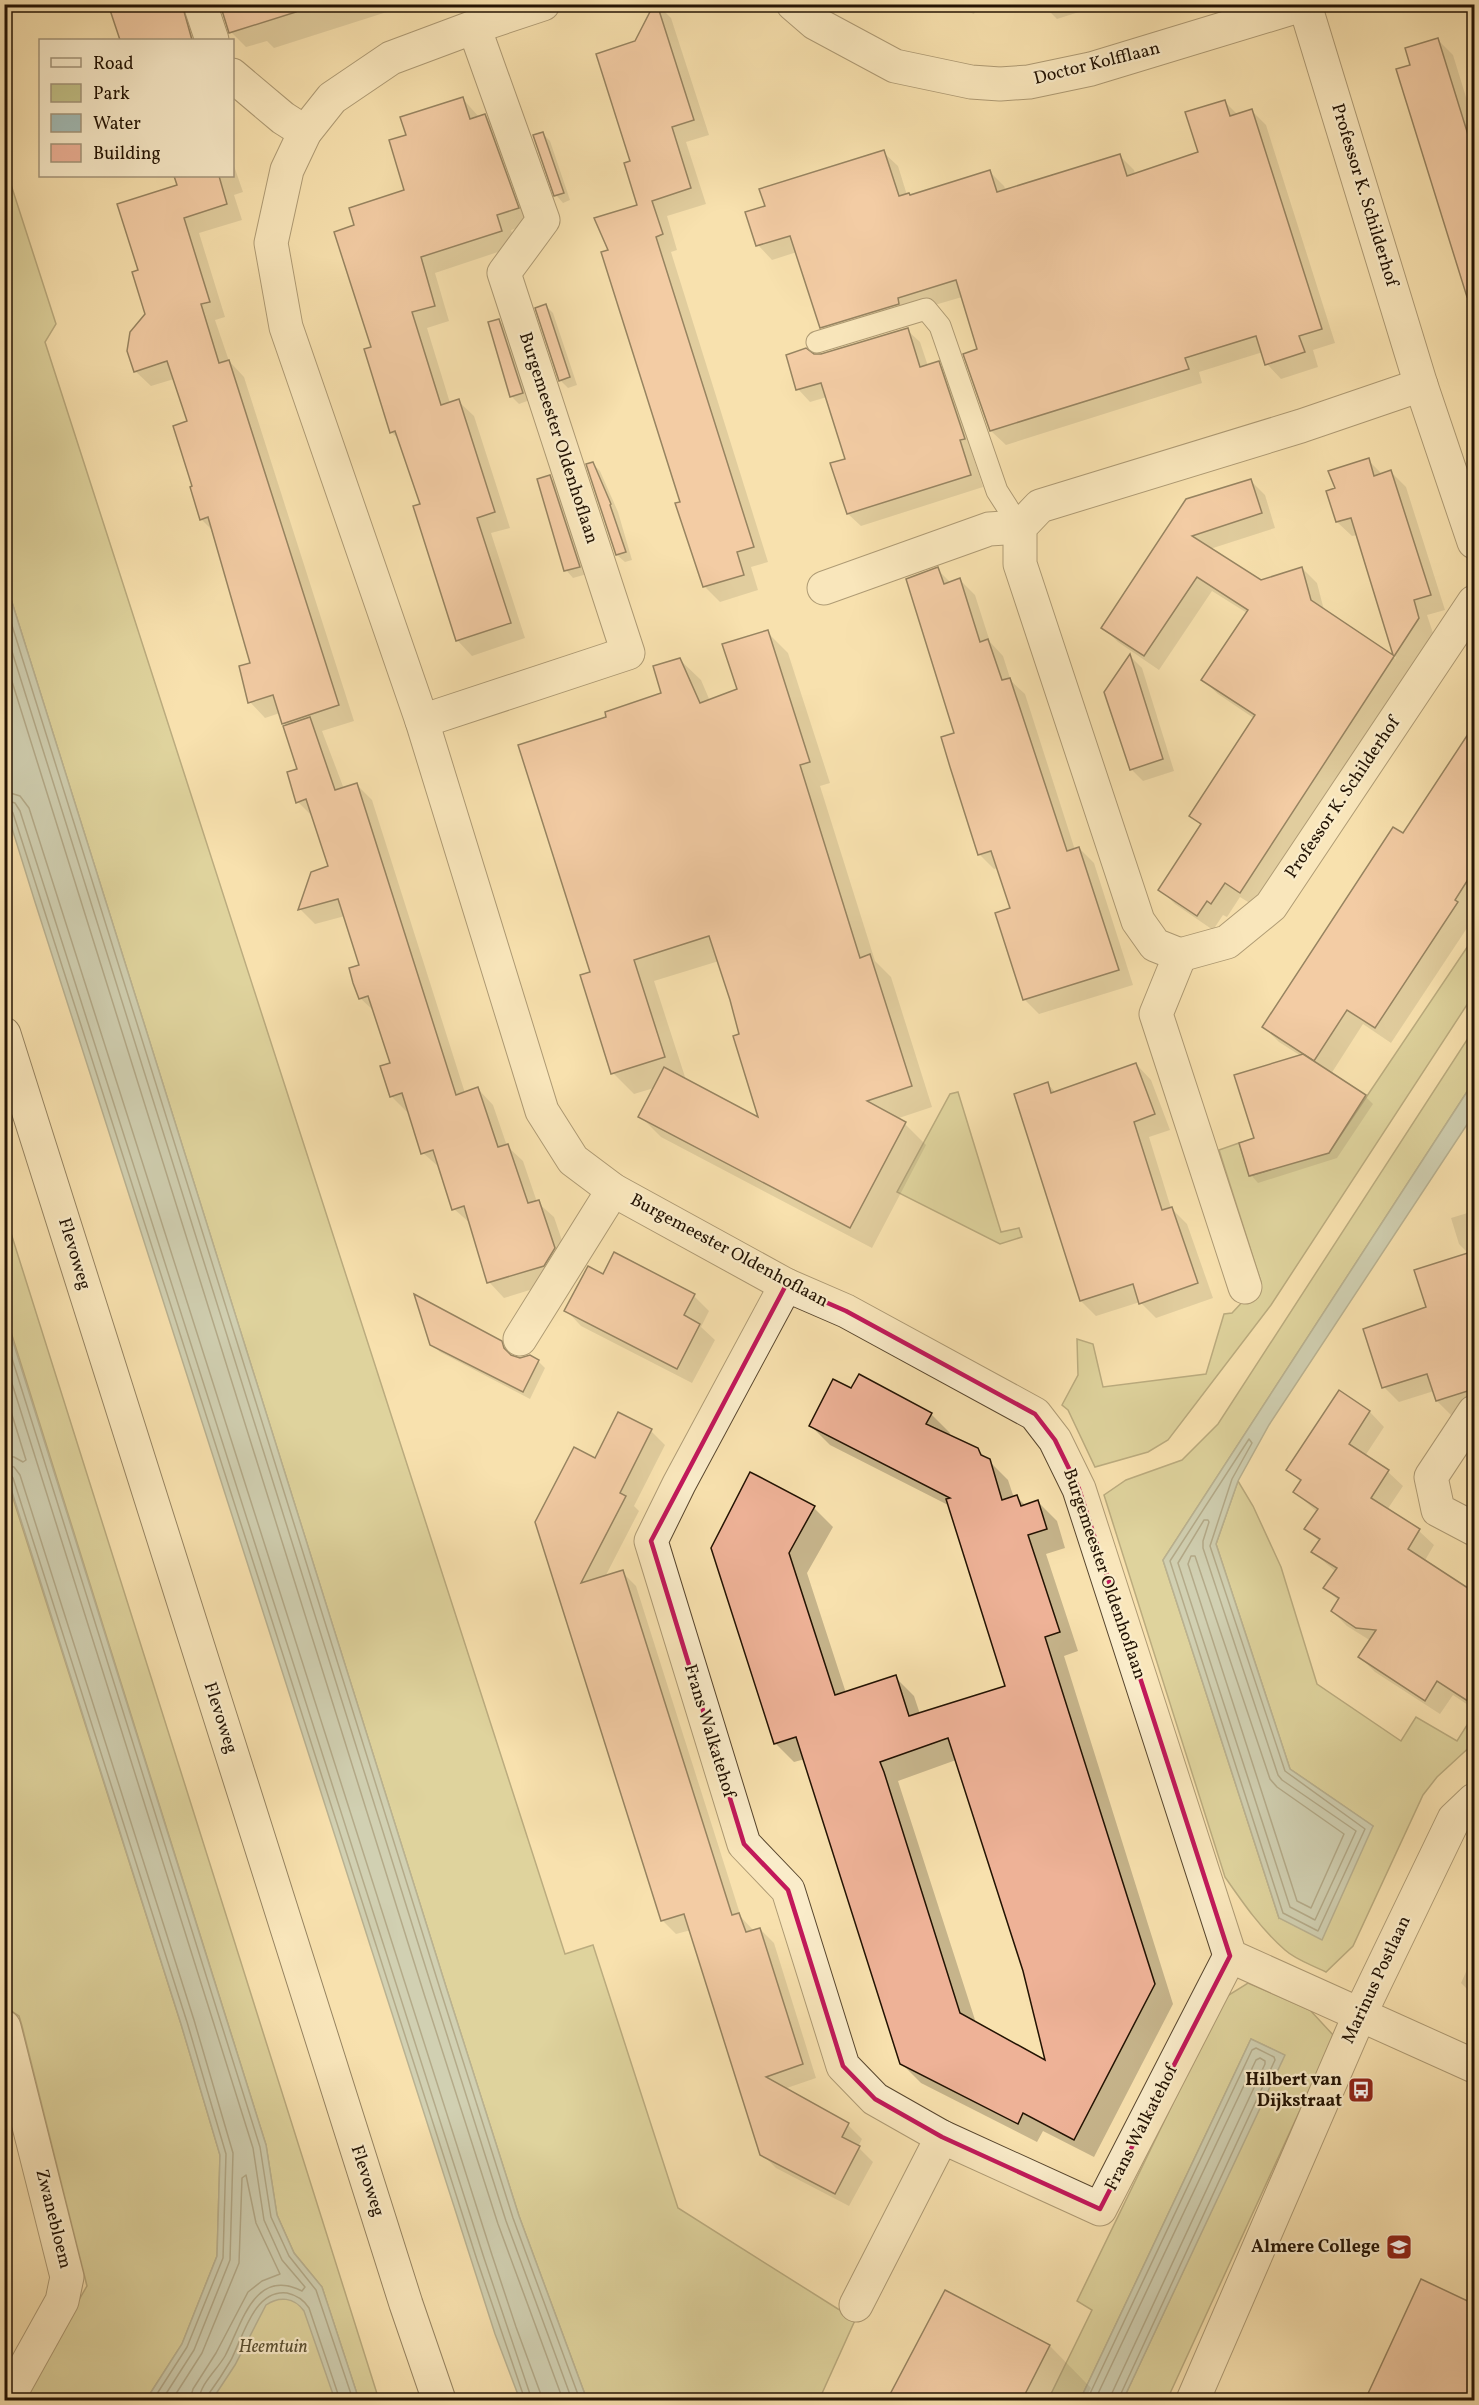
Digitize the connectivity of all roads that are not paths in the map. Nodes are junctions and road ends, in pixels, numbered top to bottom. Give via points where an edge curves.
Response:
1 (200, 4) edge
2 (543, 4) edge
3 (793, 4) edge
4 (1305, 5) edge
5 (474, 27) junction
6 (212, 39) edge
7 (234, 77) edge
8 (305, 132) junction
9 (817, 342) dead end
10 (1421, 385) junction
11 (1020, 527) junction
12 (1474, 542) edge
13 (824, 588) dead end
14 (1474, 602) edge
15 (422, 721) junction
16 (1180, 955) junction
17 (4, 1034) edge
18 (613, 1190) junction
19 (786, 1285) junction
20 (1245, 1287) dead end
21 (520, 1339) dead end
22 (1474, 1412) edge
23 (1474, 1529) edge
24 (1474, 1800) edge
25 (1230, 1956) junction
26 (1360, 2013) junction
27 (4, 2026) edge
28 (1474, 2066) edge
29 (942, 2137) junction
30 (856, 2305) dead end
31 (7, 2400) edge
32 (439, 2400) edge
33 (1193, 2400) edge

1 - 6 street
2 - 5 street, Burgemeester Oldenhoflaan
3 - 4 street, Doctor Kolfflaan via 815,23 895,66 931,76 1000,84 1091,69
4 - 10 street, Professor K. Schilderhof
5 - 8 street, Burgemeester Oldenhoflaan via 391,58 332,98
5 - 15 street, Burgemeester Oldenhoflaan via 543,220 504,273 628,653
7 - 8 street
8 - 15 street, Burgemeester Oldenhoflaan via 287,170 271,243 286,327
9 - 11 lane via 926,309 940,326 997,491
10 - 11 street via 1040,506
10 - 12 street, Professor K. Schilderhof
11 - 13 street via 989,529
11 - 16 street via 1020,564 1138,921 1155,945
14 - 16 street, Professor K. Schilderhof via 1271,906 1227,942
15 - 18 street, Burgemeester Oldenhoflaan via 542,1111 573,1160
16 - 20 street via 1156,1014
17 - 32 street, Flevoweg
18 - 19 street, Burgemeester Oldenhoflaan
18 - 21 street, Burgemeester Oldenhoflaan
19 - 25 street, Burgemeester Oldenhoflaan via 846,1311 1035,1414 1055,1440 1079,1489
19 - 29 street, Frans Walkatehof via 651,1542 744,1844 788,1890 843,2066 875,2098
22 - 23 street via 1431,1478 1438,1510
24 - 26 street, Marinus Postlaan via 1454,1819
25 - 26 street
25 - 29 street, Frans Walkatehof via 1100,2209
26 - 28 street
26 - 33 street, Marinus Postlaan
27 - 31 street, Zwanebloem via 67,2277 62,2301
29 - 30 street

